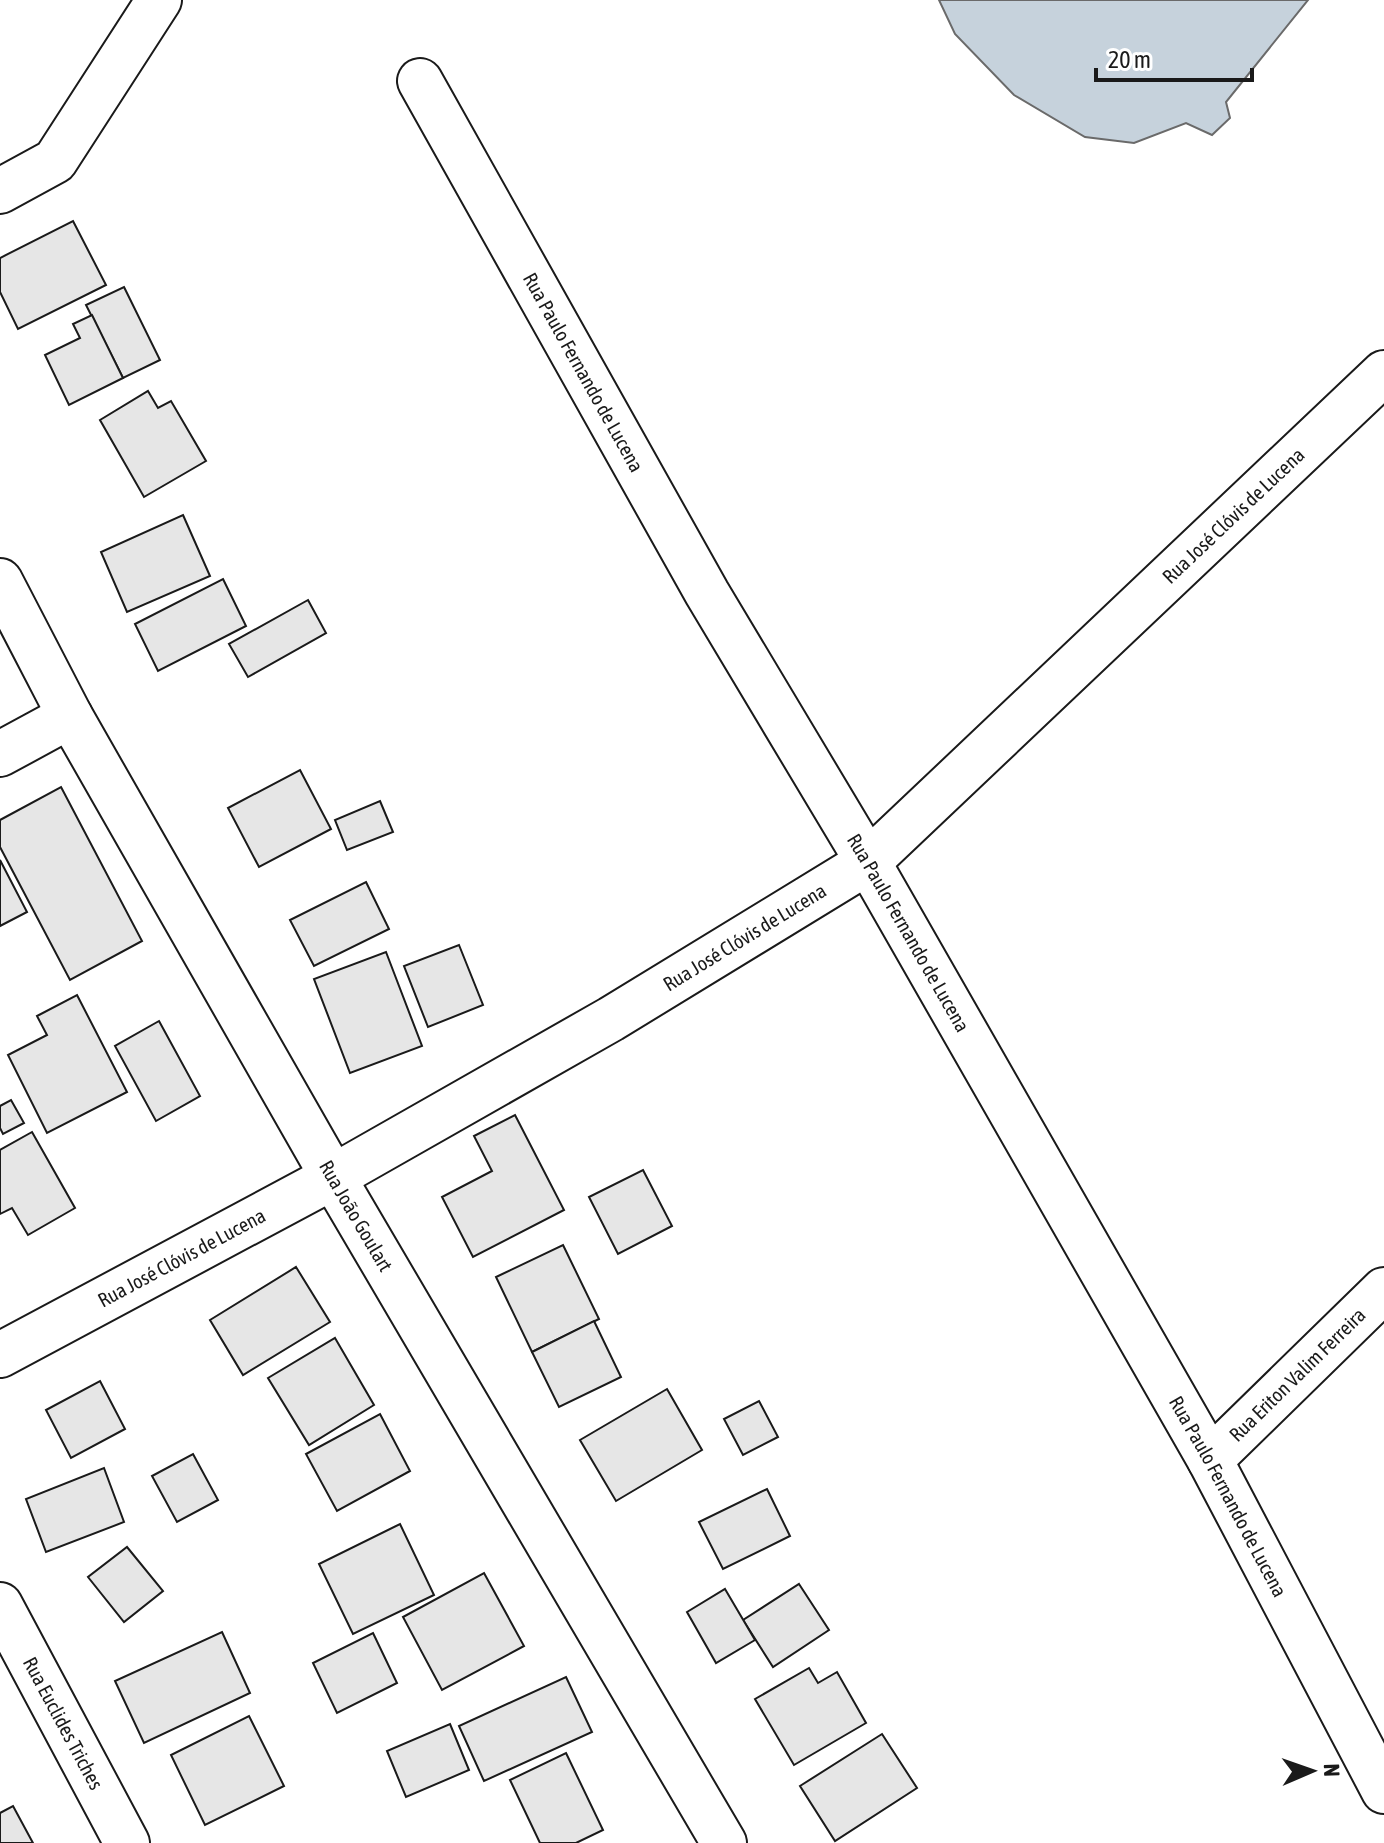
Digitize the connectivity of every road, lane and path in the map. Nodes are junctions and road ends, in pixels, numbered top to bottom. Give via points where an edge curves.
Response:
1 (159, 0) edge
2 (420, 81) dead end
3 (0, 191) edge
4 (1384, 373) edge
5 (0, 581) edge
6 (70, 716) junction
7 (0, 754) edge
8 (868, 862) junction
9 (333, 1177) junction
10 (1384, 1290) edge
11 (0, 1355) edge
12 (1210, 1460) junction
13 (0, 1605) edge
14 (1384, 1791) edge
15 (127, 1843) edge
16 (724, 1843) edge

1 - 3 street via 55,161
2 - 8 street, Rua Paulo Fernando de Lucena via 707,593
4 - 8 street, Rua José Clóvis de Lucena
5 - 6 street, Rua João Goulart
6 - 7 street
6 - 9 street, Rua João Goulart
8 - 9 street, Rua José Clóvis de Lucena via 611,1019
8 - 12 street, Rua Paulo Fernando de Lucena
9 - 11 street, Rua José Clóvis de Lucena
9 - 16 street, Rua João Goulart
10 - 12 street, Rua Eriton Valim Ferreira
12 - 14 street, Rua Paulo Fernando de Lucena
13 - 15 street, Rua Euclides Triches

